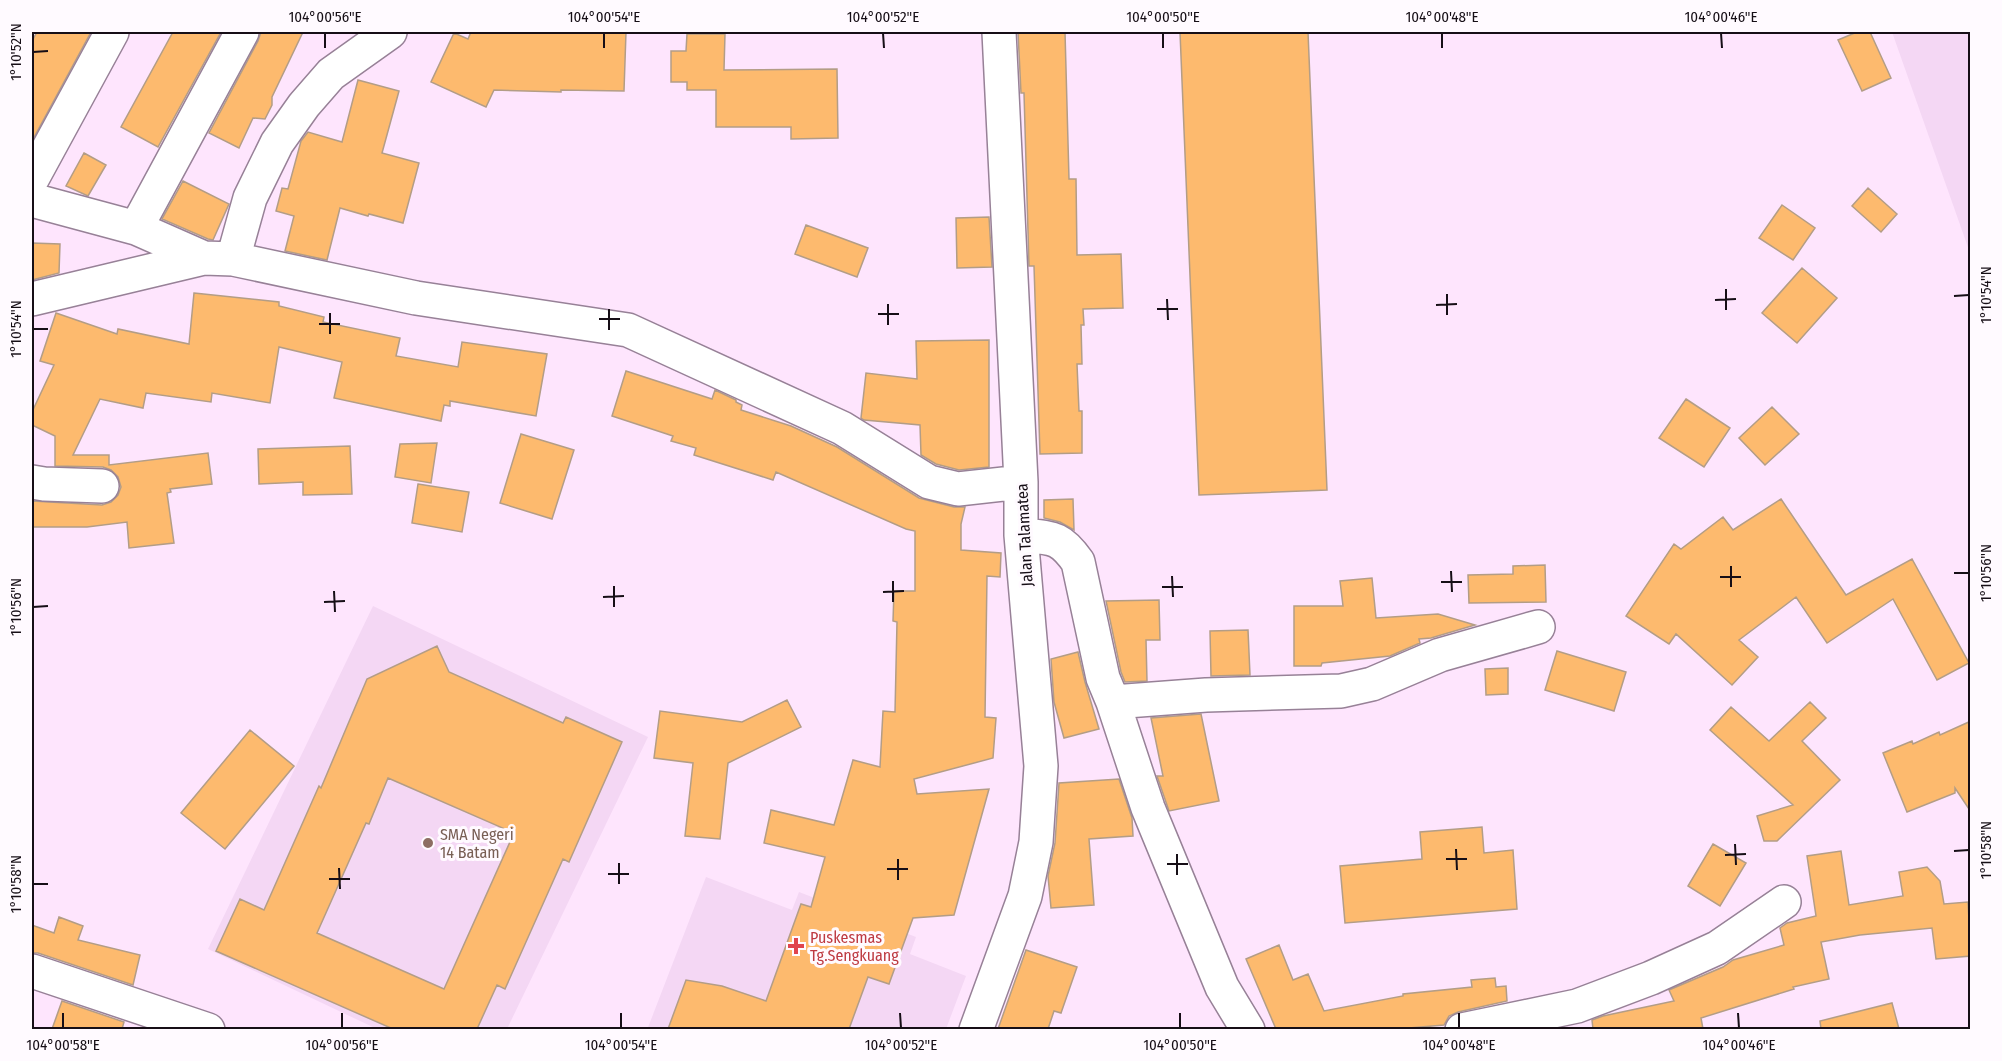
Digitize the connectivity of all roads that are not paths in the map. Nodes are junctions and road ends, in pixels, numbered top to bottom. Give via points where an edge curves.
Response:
1 (112, 32) edge
2 (242, 32) edge
3 (390, 32) edge
4 (999, 32) edge
5 (32, 180) edge
6 (32, 200) edge
7 (136, 228) junction
8 (219, 259) junction
9 (32, 299) edge
10 (32, 482) edge
11 (1021, 482) junction
12 (102, 486) dead end
13 (1021, 535) junction
14 (1538, 627) dead end
15 (1113, 702) junction
16 (1784, 902) dead end
17 (32, 971) edge
18 (207, 1029) edge
19 (976, 1029) edge
20 (1248, 1029) edge
21 (1462, 1029) edge

1 - 5 street
2 - 7 street
3 - 8 street via 331,74 304,105 277,143
4 - 11 street, Jalan Talamatea
6 - 7 street
7 - 8 street
8 - 9 street
8 - 11 street via 416,298 628,330 842,428 929,482 958,489
10 - 12 street
11 - 13 street, Jalan Talamatea
13 - 15 street via 1053,538 1069,548 1078,562 1103,678
13 - 19 street, Jalan Talamatea via 1041,766 1036,842 1025,896
14 - 15 street via 1440,655 1372,684 1341,691
15 - 20 street via 1148,808 1222,987
16 - 21 street via 1717,948 1651,978 1577,1006
17 - 18 street

